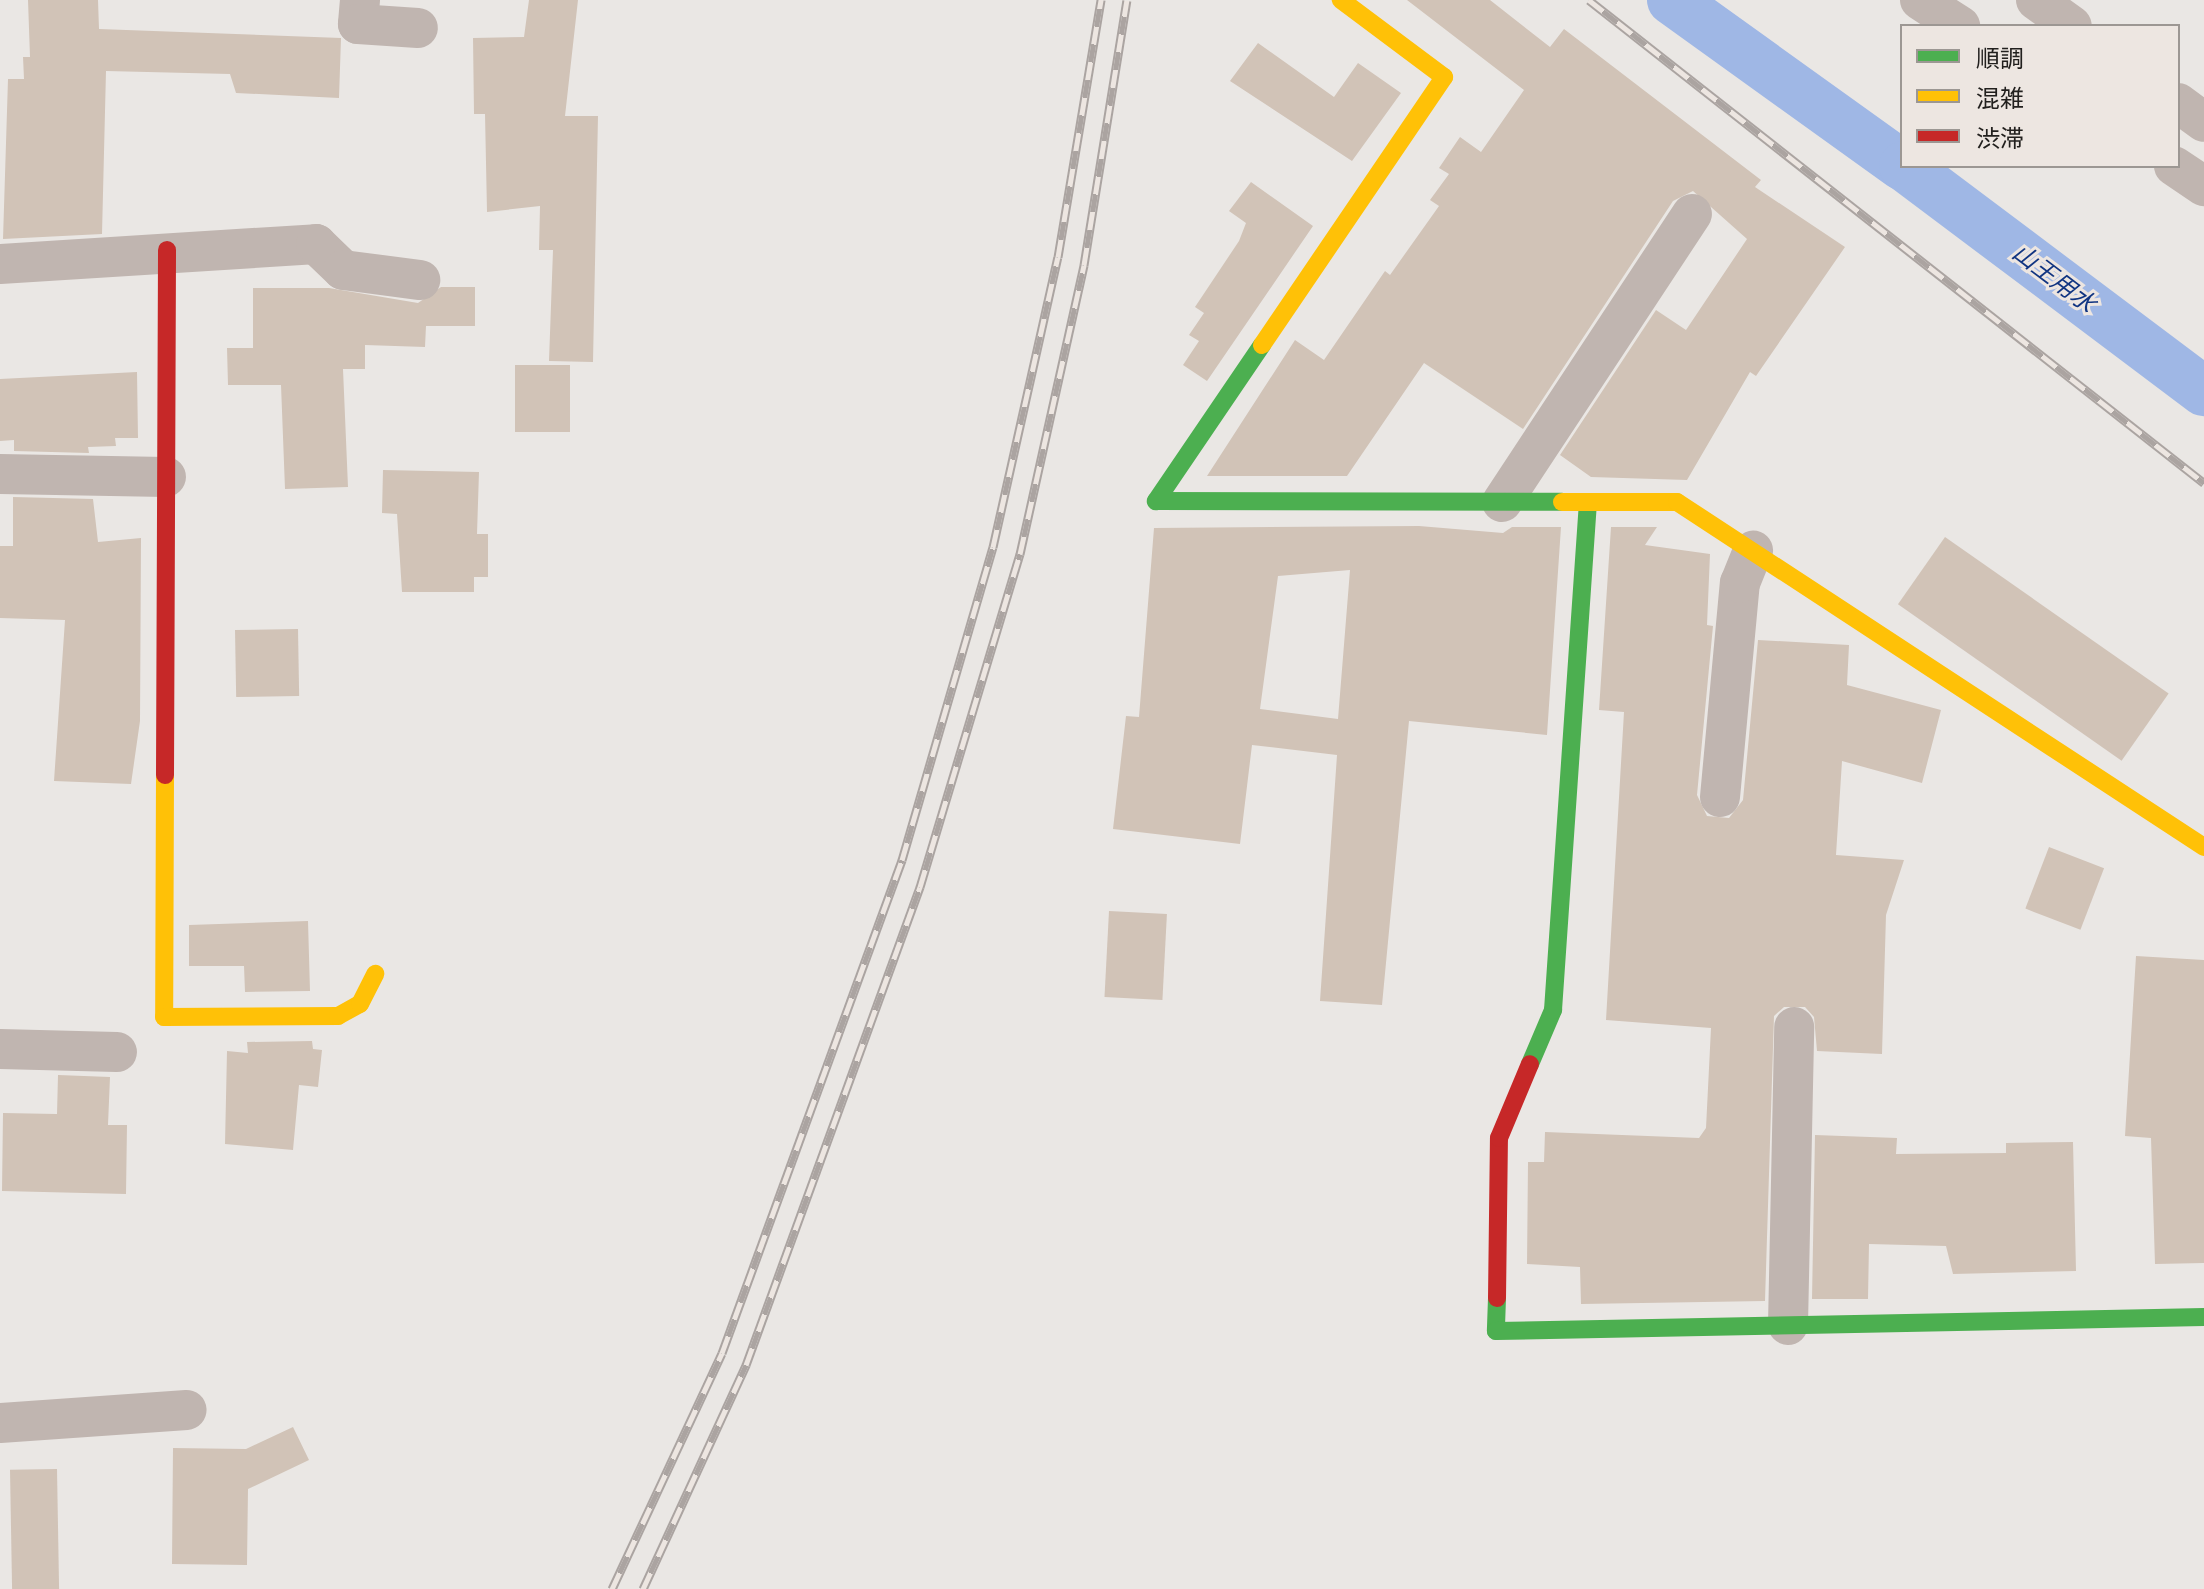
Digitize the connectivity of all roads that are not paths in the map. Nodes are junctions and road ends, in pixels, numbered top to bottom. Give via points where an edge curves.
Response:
1 (360, 0) edge
2 (1341, 0) edge
3 (1920, 0) edge
4 (2036, 0) edge
5 (1957, 24) edge
6 (2069, 24) edge
7 (418, 28) dead end
8 (2180, 104) edge
9 (2204, 122) edge
10 (2177, 168) edge
11 (2204, 186) edge
12 (1692, 214) dead end
13 (167, 250) junction
14 (0, 264) edge
15 (420, 280) dead end
16 (0, 474) edge
17 (166, 477) junction
18 (1502, 502) junction
19 (1588, 502) junction
20 (1753, 551) junction
21 (1720, 797) dead end
22 (2204, 847) edge
23 (375, 974) dead end
24 (1794, 1027) dead end
25 (0, 1049) edge
26 (117, 1052) dead end
27 (2204, 1317) edge
28 (1788, 1325) junction
29 (187, 1410) dead end
30 (0, 1423) edge

1 - 7 street via 358,24
2 - 18 street via 1444,77 1156,501
3 - 5 street
4 - 6 street
8 - 9 street
10 - 11 street
12 - 18 street
13 - 14 street
13 - 15 street via 316,244 343,270
13 - 17 street
16 - 17 street
17 - 23 street via 164,1017 338,1016 360,1004
18 - 19 street
19 - 20 street via 1677,502
19 - 28 street via 1553,1010 1499,1138 1496,1331
20 - 21 street via 1740,583
20 - 22 street
24 - 28 street
25 - 26 street
27 - 28 street
29 - 30 street

